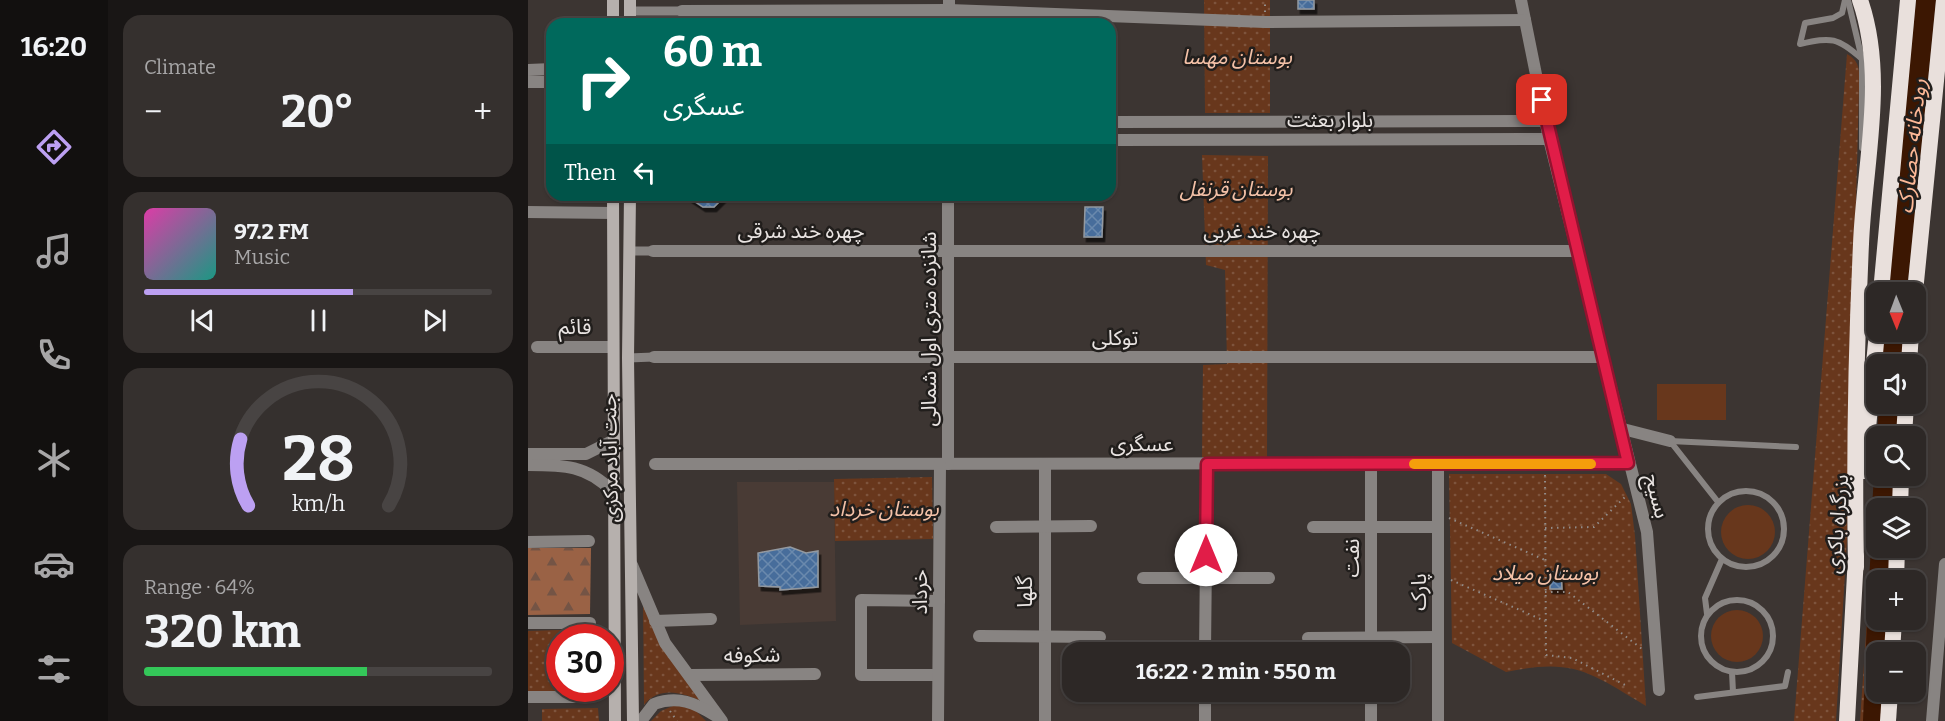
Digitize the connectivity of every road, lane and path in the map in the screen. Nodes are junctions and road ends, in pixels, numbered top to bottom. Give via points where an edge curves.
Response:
1 (613, 0) edge
2 (1521, 0) edge
3 (1846, 0) edge
4 (1860, 0) edge
5 (1908, 0) edge
6 (1944, 0) edge
7 (949, 5) edge
8 (681, 11) joint
9 (630, 12) edge
10 (613, 18) edge
11 (1525, 20) junction
12 (1945, 57) edge
13 (1862, 60) junction
14 (546, 69) edge
15 (528, 70) edge
16 (1938, 78) junction
17 (528, 82) edge
18 (546, 82) edge
19 (1546, 121) junction
20 (1116, 122) edge
21 (1549, 139) junction
22 (1116, 140) edge
23 (613, 201) edge
24 (630, 201) edge
25 (948, 201) edge
26 (1863, 211) junction
27 (528, 212) edge
28 (613, 213) junction
29 (630, 251) junction
30 (653, 251) joint
31 (948, 251) junction
32 (1577, 251) junction
33 (1882, 282) edge
34 (1916, 282) edge
35 (1876, 342) edge
36 (537, 347) dead end
37 (612, 347) junction
38 (654, 357) joint
39 (1602, 357) junction
40 (628, 358) junction
41 (948, 358) junction
42 (1619, 428) junction
43 (612, 441) junction
44 (1670, 441) junction
45 (1796, 447) dead end
46 (528, 454) edge
47 (578, 454) junction
48 (1628, 463) junction
49 (655, 464) dead end
50 (944, 464) junction
51 (1045, 464) junction
52 (1207, 464) junction
53 (1371, 464) junction
54 (1438, 464) junction
55 (1545, 464) junction
56 (528, 465) edge
57 (578, 469) junction
58 (1630, 489) dead end
59 (614, 492) junction
60 (1718, 502) junction
61 (1438, 507) junction
62 (1090, 526) dead end
63 (996, 527) dead end
64 (1045, 527) junction
65 (1313, 527) dead end
66 (1371, 527) junction
67 (1438, 527) junction
68 (1545, 528) junction
69 (589, 541) dead end
70 (528, 542) edge
71 (1722, 559) junction
72 (1545, 560) junction
73 (630, 561) junction
74 (1945, 564) edge
75 (1856, 567) junction
76 (1945, 570) edge
77 (1143, 578) dead end
78 (1206, 578) junction
79 (1269, 578) dead end
80 (1451, 580) dead end
81 (1545, 592) junction
82 (939, 601) junction
83 (1707, 614) junction
84 (711, 619) dead end
85 (655, 621) junction
86 (1545, 621) junction
87 (528, 623) edge
88 (590, 623) dead end
89 (979, 636) dead end
90 (1045, 637) junction
91 (1100, 637) dead end
92 (1371, 637) junction
93 (1438, 637) junction
94 (1308, 638) dead end
95 (1205, 642) edge
96 (1371, 642) edge
97 (1642, 649) dead end
98 (1732, 672) junction
99 (1788, 672) dead end
100 (815, 674) dead end
101 (689, 675) junction
102 (938, 675) junction
103 (1625, 685) dead end
104 (1659, 690) dead end
105 (1733, 692) junction
106 (528, 697) edge
107 (546, 697) edge
108 (1697, 697) dead end
109 (1205, 702) edge
110 (1371, 702) edge
111 (1889, 702) edge
112 (721, 719) edge
113 (615, 721) edge
114 (633, 721) edge
115 (642, 721) edge
116 (938, 721) edge
117 (1045, 721) edge
118 (1205, 721) edge
119 (1371, 721) edge
120 (1438, 721) edge
121 (1847, 721) edge
122 (1888, 721) edge
123 (1932, 721) edge

1 - 10 main road
2 - 11 street, بسیج
3 - 13 lane
3 - 13 lane via 1842,12 1833,18 1805,23 1800,44 1832,38 1844,43
4 - 26 highway via 1869,38 1871,77
5 - 33 highway
6 - 16 highway
7 - 8 street
7 - 11 street via 1265,22
8 - 9 street
11 - 19 street, بسیج
12 - 16 highway
13 - 26 lane
14 - 15 street
16 - 34 highway
17 - 18 street
19 - 20 street, بلوار بعثت
19 - 21 street, بسیج
21 - 22 street, بلوار بعثت
21 - 32 street, بسیج
23 - 28 main road, جنت آباد مرکزی
24 - 29 main road, جنت آباد مرکزی
25 - 31 street, شانزده متری اول شمالی
26 - 75 highway via 1854,482
27 - 28 street
28 - 37 main road, جنت آباد مرکزی
29 - 30 street
29 - 40 main road, جنت آباد مرکزی
30 - 31 street, چهره خند شرقی
31 - 32 street, چهره خند غربی
31 - 41 street, شانزده متری اول شمالی
32 - 39 street, بسیج
35 - 75 highway, بزرگراه باکری
36 - 37 street, قائم
37 - 43 main road, جنت آباد مرکزی
38 - 40 street, توکلی
38 - 41 street, توکلی
39 - 41 street, توکلی
39 - 42 street, بسیج
40 - 73 main road, جنت آباد مرکزی
41 - 50 street, شانزده متری اول شمالی
42 - 44 street
42 - 48 street, بسیج
43 - 47 street
43 - 59 main road, جنت آباد مرکزی
44 - 45 lane
44 - 60 lane
46 - 47 street
47 - 57 street
48 - 55 street, عسگری
48 - 104 street, بسیج via 1647,532
49 - 50 street, عسگری
50 - 51 street, عسگری
50 - 82 street, خرداد
51 - 52 street, عسگری
51 - 64 street, گلها
52 - 53 street, عسگری
52 - 78 street
53 - 54 street, عسگری
53 - 66 street, نفت
54 - 55 street, عسگری
54 - 61 street, پارک
55 - 68 path
56 - 57 street
57 - 59 street via 598,477
58 - 68 path via 1594,527
59 - 113 main road, جنت آباد مرکزی
60 - 71 lane via 1708,526 1709,538
60 - 71 lane via 1741,491 1760,493 1776,504 1785,528 1783,540 1768,560 1745,567
61 - 67 street, پارک
61 - 72 path via 1450,519
62 - 64 street
63 - 64 street
64 - 90 street, گلها
65 - 66 street
66 - 67 street
66 - 92 street, نفت
67 - 93 street, پارک
68 - 72 path
69 - 70 street
71 - 83 lane via 1705,598
72 - 81 path
73 - 85 street
73 - 114 main road, جنت آباد مرکزی
74 - 76 street
75 - 121 highway, بزرگراه باکری
76 - 123 street
77 - 78 street
78 - 79 street
78 - 95 street
80 - 86 path
81 - 86 path
81 - 97 path via 1568,592
82 - 102 street, خرداد
82 - 102 street via 861,600 861,675
83 - 98 lane via 1701,631 1703,650 1715,664
83 - 98 lane via 1728,600 1741,599 1763,610 1770,620 1773,642 1763,662
84 - 85 street
85 - 101 street via 665,643
86 - 103 path via 1546,655 1572,658
87 - 88 street
89 - 90 street
90 - 91 street
90 - 117 street, گلها
92 - 93 street
92 - 94 street
92 - 96 street, نفت
93 - 120 street, پارک
98 - 105 lane
99 - 105 lane via 1785,686
100 - 101 street, شکوفه
101 - 112 street
102 - 116 street, خرداد
105 - 108 lane
106 - 107 street
109 - 118 street
110 - 119 street
111 - 122 highway
112 - 115 street via 691,702 676,699 654,704

